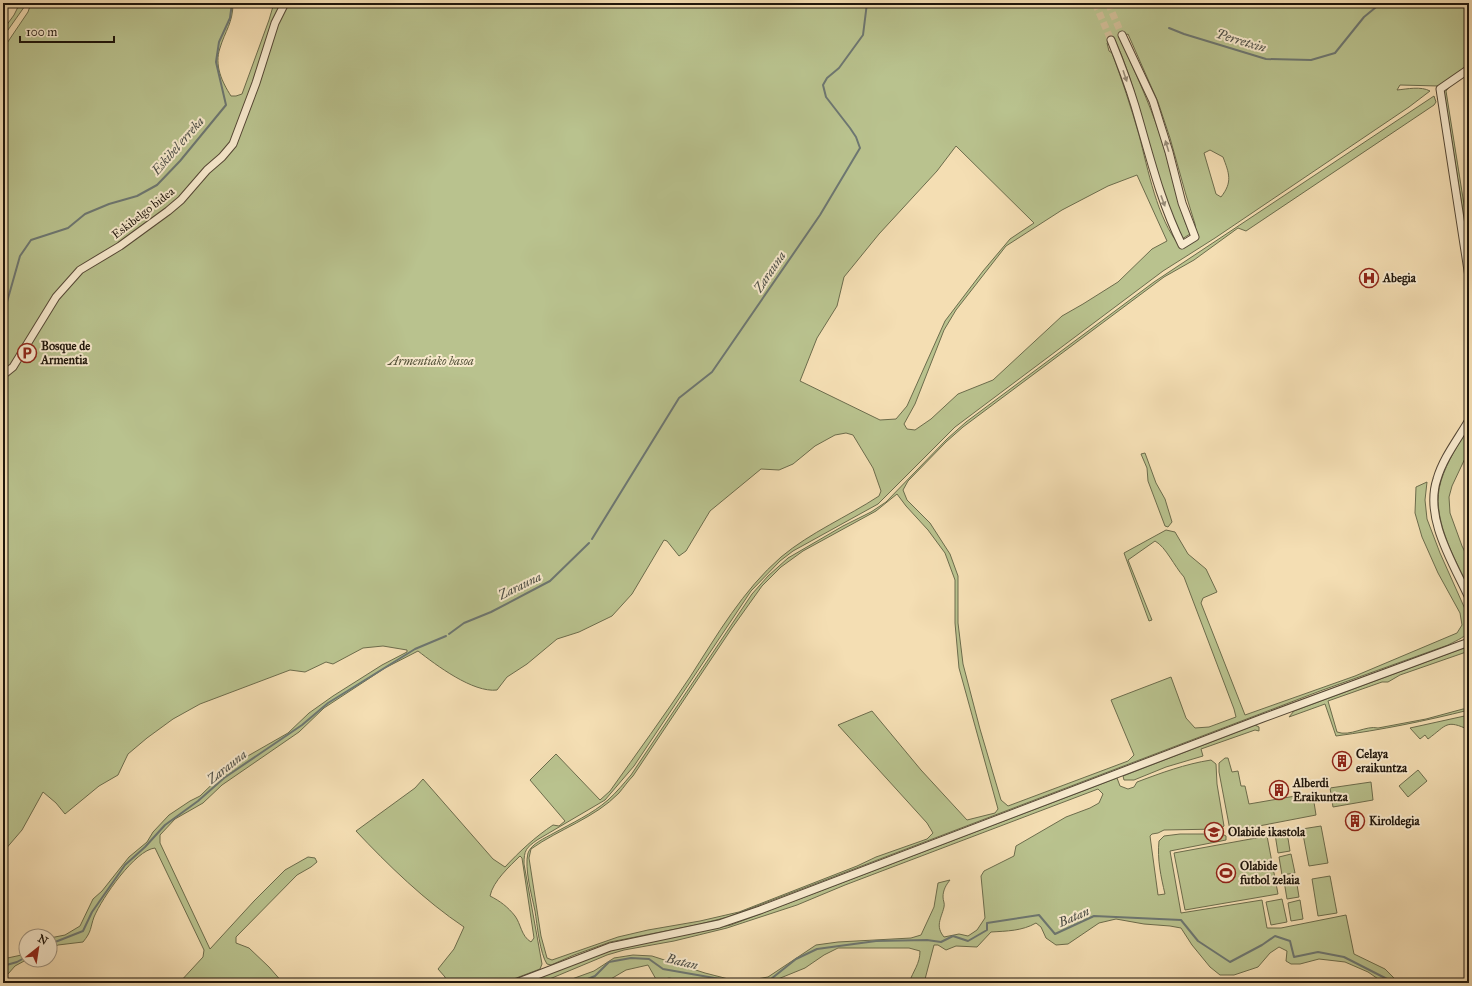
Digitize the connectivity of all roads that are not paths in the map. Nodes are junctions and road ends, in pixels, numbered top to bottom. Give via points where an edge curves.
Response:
1 (285, 3) edge
2 (1122, 36) tunnel mouth
3 (1111, 40) tunnel mouth
4 (1469, 69) edge
5 (1469, 276) edge
6 (3, 375) edge
7 (1469, 420) edge
8 (1469, 598) edge
9 (1469, 642) edge
10 (516, 983) edge

1 - 6 street, Eskibelgo bidea via 275,23 233,144 168,211 120,246 80,270 56,297 12,367
3 -> 2 street via 1131,92 1160,193 1182,245 1195,237 1182,203 1153,102
4 - 5 street via 1440,89
7 - 8 street via 1439,472 1433,499 1436,523
9 - 10 street via 760,910 719,924 610,947

